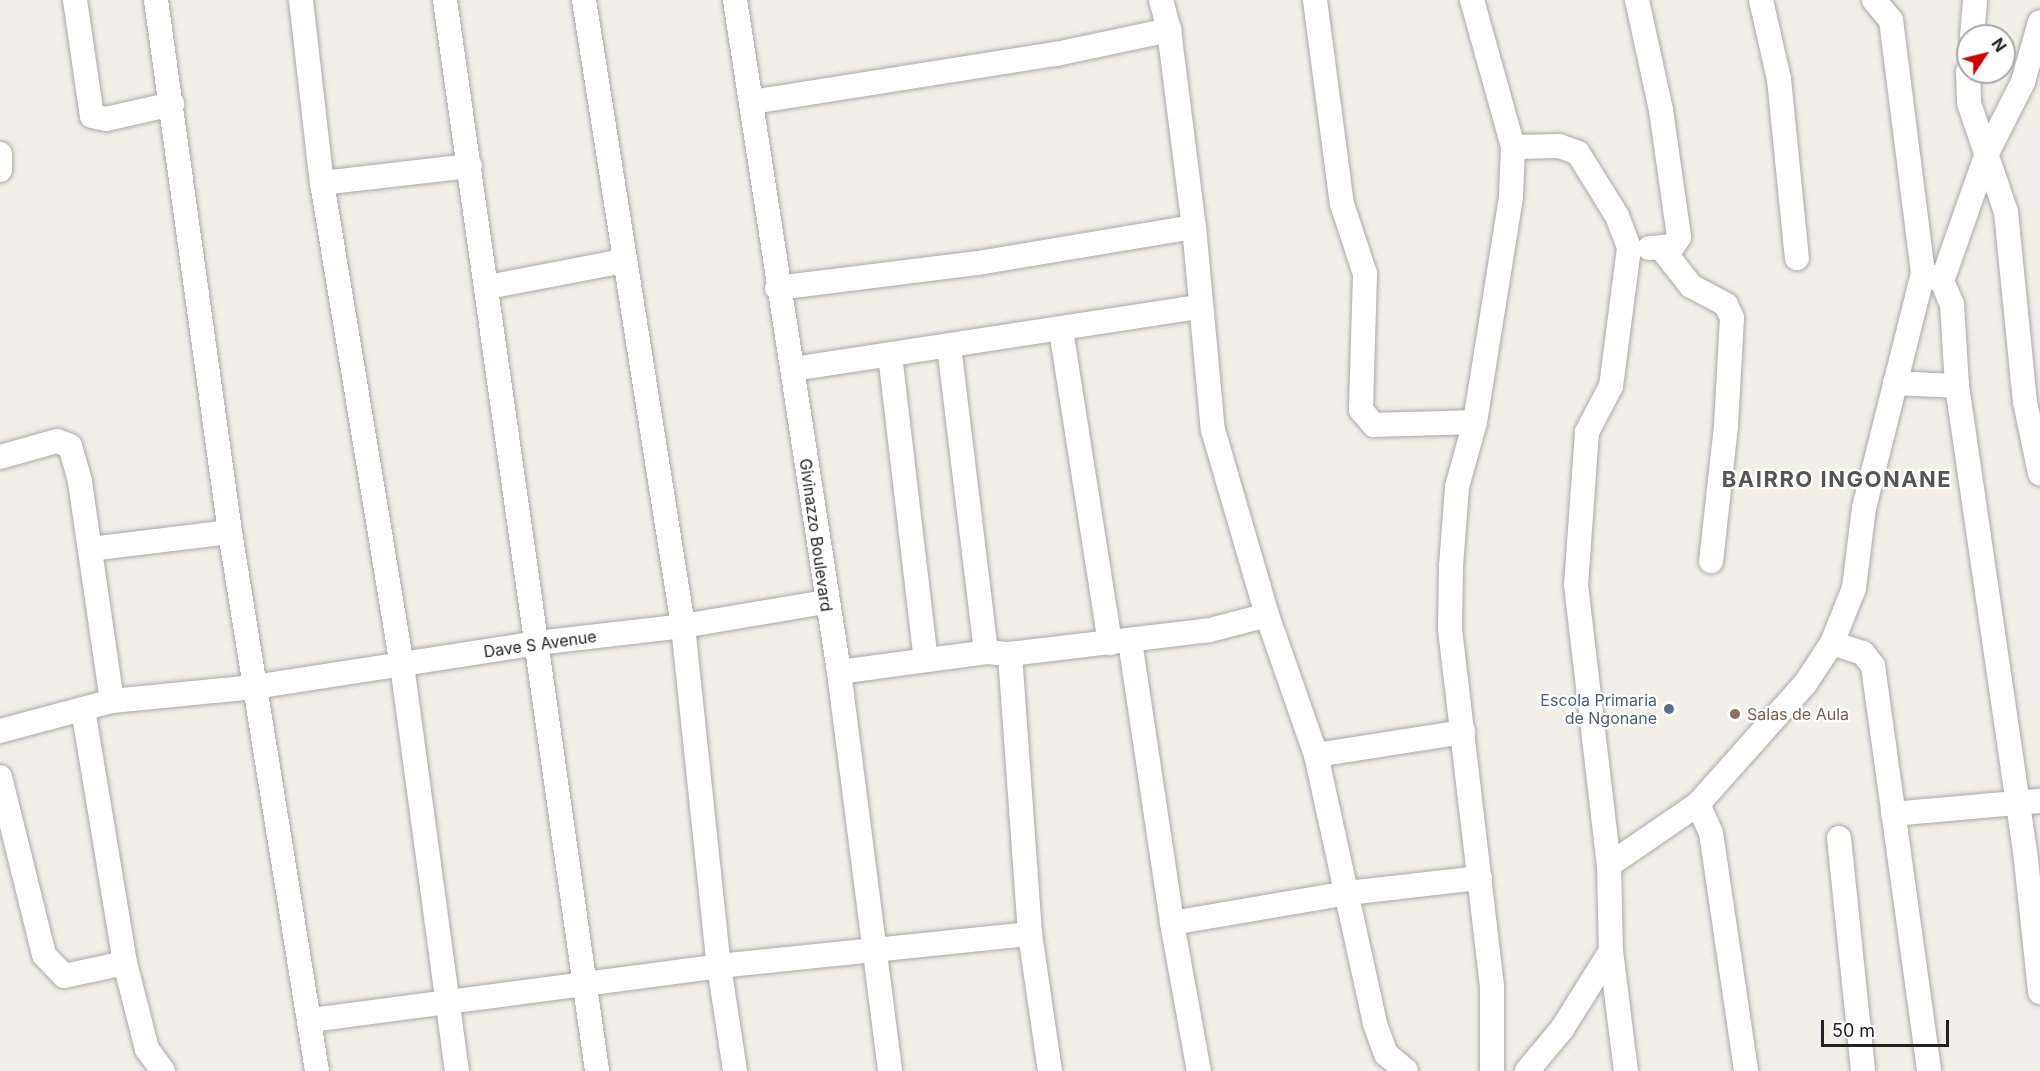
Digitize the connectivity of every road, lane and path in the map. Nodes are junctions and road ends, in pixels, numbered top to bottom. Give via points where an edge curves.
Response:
1 (75, 0) edge
2 (156, 0) edge
3 (301, 0) edge
4 (445, 0) edge
5 (584, 0) edge
6 (735, 0) edge
7 (1161, 0) edge
8 (1315, 0) edge
9 (1472, 0) edge
10 (1637, 0) edge
11 (1761, 0) edge
12 (1874, 0) edge
13 (1975, 0) edge
14 (2040, 22) edge
15 (1973, 24) edge
16 (1169, 30) junction
17 (1969, 84) edge
18 (2031, 86) edge
19 (752, 102) junction
20 (172, 105) junction
21 (1513, 147) junction
22 (1987, 153) junction
23 (0, 154) edge
24 (470, 166) junction
25 (0, 170) edge
26 (322, 183) junction
27 (1194, 227) junction
28 (1629, 248) junction
29 (1662, 249) junction
30 (1797, 258) dead end
31 (623, 261) junction
32 (1933, 277) junction
33 (488, 287) junction
34 (777, 288) junction
35 (1198, 307) junction
36 (1061, 330) junction
37 (948, 346) junction
38 (890, 355) junction
39 (793, 369) junction
40 (1895, 383) junction
41 (1957, 386) junction
42 (1475, 422) junction
43 (0, 457) edge
44 (2040, 473) edge
45 (230, 532) junction
46 (91, 549) junction
47 (1711, 561) dead end
48 (825, 602) junction
49 (1267, 615) junction
50 (683, 626) junction
51 (1120, 642) junction
52 (1832, 643) junction
53 (537, 644) junction
54 (986, 652) junction
55 (1011, 654) junction
56 (926, 660) junction
57 (402, 665) junction
58 (839, 672) junction
59 (254, 687) junction
60 (112, 701) junction
61 (83, 709) junction
62 (0, 731) edge
63 (1463, 732) junction
64 (1316, 755) junction
65 (0, 777) edge
66 (2040, 801) edge
67 (2016, 803) junction
68 (1698, 804) junction
69 (1893, 814) junction
70 (1839, 838) dead end
71 (1609, 865) junction
72 (1480, 878) junction
73 (1348, 893) junction
74 (1172, 923) junction
75 (1030, 933) junction
76 (873, 949) junction
77 (1611, 951) junction
78 (125, 963) junction
79 (719, 966) junction
80 (585, 984) junction
81 (2040, 992) edge
82 (447, 1002) junction
83 (311, 1020) junction
84 (163, 1071) edge
85 (317, 1071) edge
86 (457, 1071) edge
87 (597, 1071) edge
88 (735, 1071) edge
89 (890, 1071) edge
90 (1050, 1071) edge
91 (1199, 1071) edge
92 (1406, 1071) edge
93 (1492, 1071) edge
94 (1527, 1071) edge
95 (1626, 1071) edge
96 (1746, 1071) edge
97 (1863, 1071) edge
98 (1929, 1071) edge

1 - 20 street via 92,116 106,119
2 - 20 street
3 - 26 street
4 - 24 street
5 - 31 street
6 - 19 street, Givinazzo Boulevard
7 - 16 street
8 - 42 street via 1342,204 1365,274 1361,410 1374,425
9 - 21 street
10 - 29 street via 1661,110 1680,237 1673,246
11 - 30 street via 1779,79
12 - 32 street via 1891,20
13 - 15 street
14 - 18 street
16 - 19 street via 1056,54
16 - 27 street
17 - 22 street via 1970,103
18 - 22 street
19 - 34 street, Givinazzo Boulevard via 765,175
20 - 45 street
21 - 28 street via 1559,146 1578,153 1617,216
21 - 42 street via 1511,197
22 - 32 street
22 - 44 street via 2006,212 2025,402
23 - 25 street
24 - 26 street
24 - 33 street
26 - 57 street
27 - 34 street via 978,263
27 - 35 street
28 - 29 street
28 - 71 street via 1611,386 1587,432 1576,585
29 - 47 street via 1691,286 1726,304 1732,318 1726,426
31 - 33 street
31 - 50 street
32 - 40 street
32 - 41 street via 1952,304
33 - 53 street
34 - 39 street, Givinazzo Boulevard
35 - 36 street
35 - 49 street via 1213,430
36 - 37 street
36 - 51 street
37 - 38 street
37 - 54 street
38 - 39 street
38 - 56 street
39 - 48 street, Givinazzo Boulevard
40 - 41 street
40 - 52 street via 1864,508 1854,588
41 - 67 street
42 - 63 street via 1457,486 1451,566 1450,629
43 - 46 street via 57,441 70,446
45 - 46 street
45 - 59 street
46 - 60 street
48 - 50 street, Dave S Avenue
48 - 58 street, Givinazzo Boulevard
49 - 51 street via 1210,630
49 - 64 street
50 - 53 street, Dave S Avenue
50 - 79 street
51 - 55 street
51 - 74 street
52 - 68 street via 1805,684
52 - 69 street via 1863,653 1873,666
53 - 57 street, Dave S Avenue
53 - 80 street
54 - 55 street
54 - 56 street
55 - 75 street
56 - 58 street
57 - 59 street, Dave S Avenue
57 - 82 street
58 - 76 street, Givinazzo Boulevard
59 - 60 street, Dave S Avenue
59 - 83 street
60 - 61 street, Dave S Avenue
61 - 62 street, Dave S Avenue
61 - 78 street
63 - 64 street
63 - 72 street
64 - 73 street
65 - 78 street via 44,954 64,976
66 - 67 street
67 - 69 street
67 - 81 street
68 - 71 street
68 - 96 street via 1711,833
69 - 98 street
70 - 97 street
71 - 77 street
72 - 73 street
72 - 93 street via 1492,986
73 - 74 street
73 - 92 street via 1375,1024 1386,1054
74 - 91 street
75 - 76 street
75 - 90 street
76 - 79 street
76 - 89 street, Givinazzo Boulevard
77 - 94 street via 1562,1029
77 - 95 street
78 - 84 street via 147,1049
79 - 80 street
79 - 88 street
80 - 82 street
80 - 87 street
82 - 83 street
82 - 86 street
83 - 85 street

